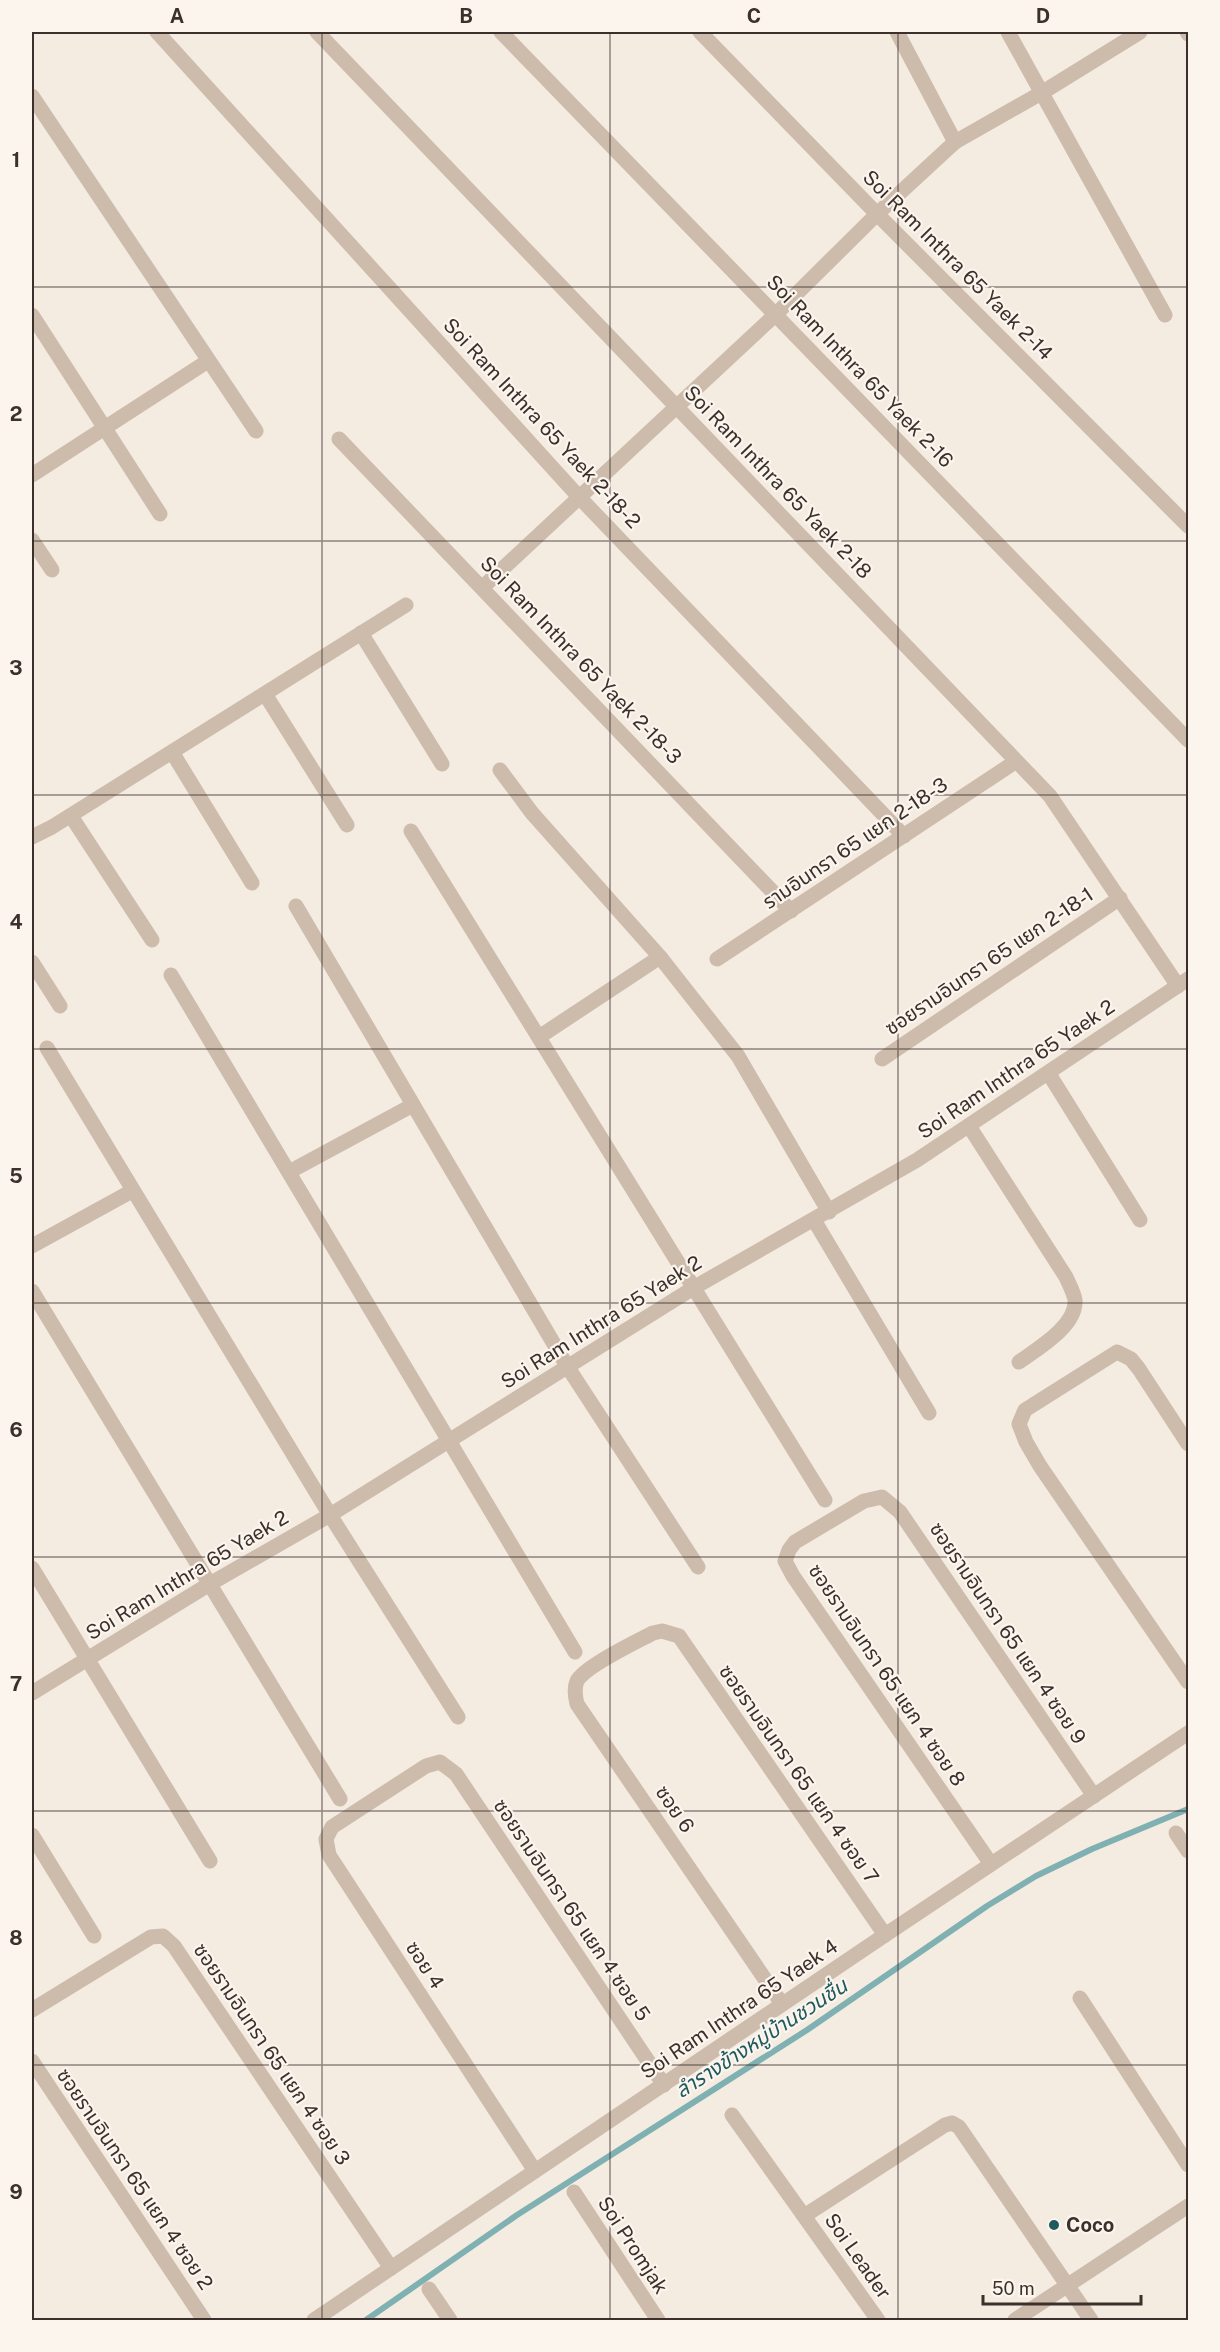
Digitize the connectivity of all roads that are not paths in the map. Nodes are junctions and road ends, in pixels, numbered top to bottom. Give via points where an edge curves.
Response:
1 (157, 32) edge
2 (317, 32) edge
3 (501, 32) edge
4 (700, 32) edge
5 (897, 32) edge
6 (1008, 32) edge
7 (1140, 32) edge
8 (1043, 92) junction
9 (32, 96) edge
10 (955, 142) junction
11 (877, 213) junction
12 (32, 315) edge
13 (775, 315) junction
14 (1164, 315) dead end
15 (208, 361) junction
16 (677, 407) junction
17 (105, 428) junction
18 (255, 431) dead end
19 (339, 439) dead end
20 (32, 475) edge
21 (579, 496) junction
22 (160, 514) dead end
23 (1188, 526) edge
24 (32, 540) edge
25 (52, 570) dead end
26 (483, 587) junction
27 (406, 605) dead end
28 (361, 633) junction
29 (265, 694) junction
30 (1188, 740) edge
31 (172, 752) junction
32 (1016, 762) junction
33 (442, 765) dead end
34 (501, 770) dead end
35 (71, 816) junction
36 (347, 825) dead end
37 (411, 831) dead end
38 (904, 836) junction
39 (32, 837) edge
40 (252, 883) dead end
41 (1120, 898) junction
42 (296, 906) dead end
43 (791, 911) junction
44 (152, 940) dead end
45 (660, 957) junction
46 (717, 959) dead end
47 (32, 962) edge
48 (171, 975) dead end
49 (37, 982) edge
50 (1183, 983) edge
51 (60, 1006) dead end
52 (539, 1037) junction
53 (47, 1048) dead end
54 (882, 1059) dead end
55 (1049, 1074) junction
56 (413, 1105) junction
57 (969, 1126) junction
58 (289, 1172) junction
59 (132, 1191) junction
60 (829, 1212) junction
61 (814, 1220) junction
62 (1140, 1220) dead end
63 (32, 1246) edge
64 (694, 1287) junction
65 (32, 1291) edge
66 (1019, 1362) dead end
67 (567, 1366) junction
68 (929, 1413) dead end
69 (450, 1442) junction
70 (1188, 1444) edge
71 (882, 1497) joint
72 (825, 1500) dead end
73 (330, 1515) junction
74 (698, 1567) dead end
75 (32, 1568) edge
76 (208, 1585) junction
77 (679, 1636) joint
78 (575, 1652) dead end
79 (87, 1659) junction
80 (1188, 1682) edge
81 (32, 1693) edge
82 (458, 1717) dead end
83 (1188, 1733) edge
84 (440, 1762) joint
85 (1094, 1796) junction
86 (340, 1799) dead end
87 (1176, 1833) dead end
88 (32, 1835) edge
89 (1188, 1851) edge
90 (210, 1861) dead end
91 (992, 1864) junction
92 (885, 1935) junction
93 (94, 1936) dead end
94 (1080, 1998) dead end
95 (782, 2004) junction
96 (32, 2010) edge
97 (32, 2061) edge
98 (664, 2085) junction
99 (732, 2115) dead end
100 (1188, 2165) edge
101 (535, 2171) junction
102 (574, 2192) dead end
103 (1188, 2206) edge
104 (804, 2216) junction
105 (391, 2268) junction
106 (1069, 2285) junction
107 (429, 2289) dead end
108 (204, 2320) edge
109 (314, 2320) edge
110 (450, 2320) edge
111 (658, 2320) edge
112 (878, 2320) edge
113 (1015, 2320) edge
114 (1091, 2320) edge

1 - 21 street, Soi Ram Inthra 65 Yaek 2-18-2
2 - 16 street, Soi Ram Inthra 65 Yaek 2-18
3 - 13 street, Soi Ram Inthra 65 Yaek 2-16
4 - 11 street, Soi Ram Inthra 65 Yaek 2-14
5 - 10 street
6 - 8 street
7 - 8 street
8 - 10 street
8 - 14 street
9 - 15 street
10 - 11 street
11 - 13 street
11 - 23 street, Soi Ram Inthra 65 Yaek 2-14
12 - 17 street
13 - 16 street
13 - 30 street, Soi Ram Inthra 65 Yaek 2-16
15 - 17 street
15 - 18 street
16 - 21 street
16 - 32 street, Soi Ram Inthra 65 Yaek 2-18
17 - 20 street
17 - 22 street
19 - 26 street, Soi Ram Inthra 65 Yaek 2-18-3
21 - 26 street
21 - 38 street, Soi Ram Inthra 65 Yaek 2-18-2
24 - 25 street
26 - 43 street, Soi Ram Inthra 65 Yaek 2-18-3
27 - 28 street
28 - 29 street
28 - 33 street
29 - 31 street
29 - 36 street
31 - 35 street
31 - 40 street
32 - 38 street, รามอินทรา 65 แยก 2-18-3
32 - 41 street, Soi Ram Inthra 65 Yaek 2-18 via 1050,796
34 - 45 street via 532,813
35 - 39 street
35 - 44 street
37 - 52 street
38 - 43 street, รามอินทรา 65 แยก 2-18-3
41 - 50 street, Soi Ram Inthra 65 Yaek 2-18
41 - 54 street, ซอยรามอินทรา 65 แยก 2-18-1
42 - 56 street
43 - 46 street, รามอินทรา 65 แยก 2-18-3
45 - 52 street
45 - 60 street via 738,1056
47 - 49 street
48 - 58 street
49 - 51 street
50 - 55 street, Soi Ram Inthra 65 Yaek 2
52 - 64 street
53 - 59 street
55 - 57 street, Soi Ram Inthra 65 Yaek 2
55 - 62 street
56 - 58 street
56 - 67 street
57 - 60 street, Soi Ram Inthra 65 Yaek 2
57 - 66 street via 1066,1278 1075,1300 1071,1315 1055,1336
58 - 69 street
59 - 63 street
59 - 73 street
60 - 61 street, Soi Ram Inthra 65 Yaek 2
61 - 64 street, Soi Ram Inthra 65 Yaek 2
61 - 68 street
64 - 67 street, Soi Ram Inthra 65 Yaek 2
64 - 72 street
65 - 76 street
67 - 69 street, Soi Ram Inthra 65 Yaek 2
67 - 74 street
69 - 73 street, Soi Ram Inthra 65 Yaek 2
69 - 78 street
70 - 80 street via 1139,1369 1131,1359 1117,1352 1025,1410 1019,1424 1040,1466
71 - 85 street, ซอยรามอินทรา 65 แยก 4 ซอย 9 via 900,1512
71 - 91 street, ซอยรามอินทรา 65 แยก 4 ซอย 8 via 864,1501 795,1542 785,1561
73 - 76 street, Soi Ram Inthra 65 Yaek 2
73 - 82 street
75 - 79 street
76 - 79 street, Soi Ram Inthra 65 Yaek 2
76 - 86 street
77 - 92 street, ซอยรามอินทรา 65 แยก 4 ซอย 7
77 - 95 street, ซอย 6 via 662,1631 653,1633 584,1671 576,1682 577,1704
79 - 81 street, Soi Ram Inthra 65 Yaek 2
79 - 90 street
83 - 85 street, Soi Ram Inthra 65 Yaek 4
84 - 98 street, ซอยรามอินทรา 65 แยก 4 ซอย 5 via 456,1774
84 - 101 street, ซอย 4 via 426,1766 332,1827 326,1839 329,1855
85 - 91 street, Soi Ram Inthra 65 Yaek 4
87 - 89 street
88 - 93 street
91 - 92 street, Soi Ram Inthra 65 Yaek 4
92 - 95 street, Soi Ram Inthra 65 Yaek 4
94 - 100 street
95 - 98 street, Soi Ram Inthra 65 Yaek 4
96 - 105 street, ซอยรามอินทรา 65 แยก 4 ซอย 3 via 151,1937 163,1936 174,1946
97 - 108 street, ซอยรามอินทรา 65 แยก 4 ซอย 2
98 - 101 street, Soi Ram Inthra 65 Yaek 4
99 - 104 street, Soi Leader
101 - 105 street, Soi Ram Inthra 65 Yaek 4
102 - 111 street, Soi Promjak
103 - 106 street
104 - 106 street via 952,2123 959,2127
104 - 112 street, Soi Leader
105 - 109 street, Soi Ram Inthra 65 Yaek 4
106 - 113 street
106 - 114 street
107 - 110 street

